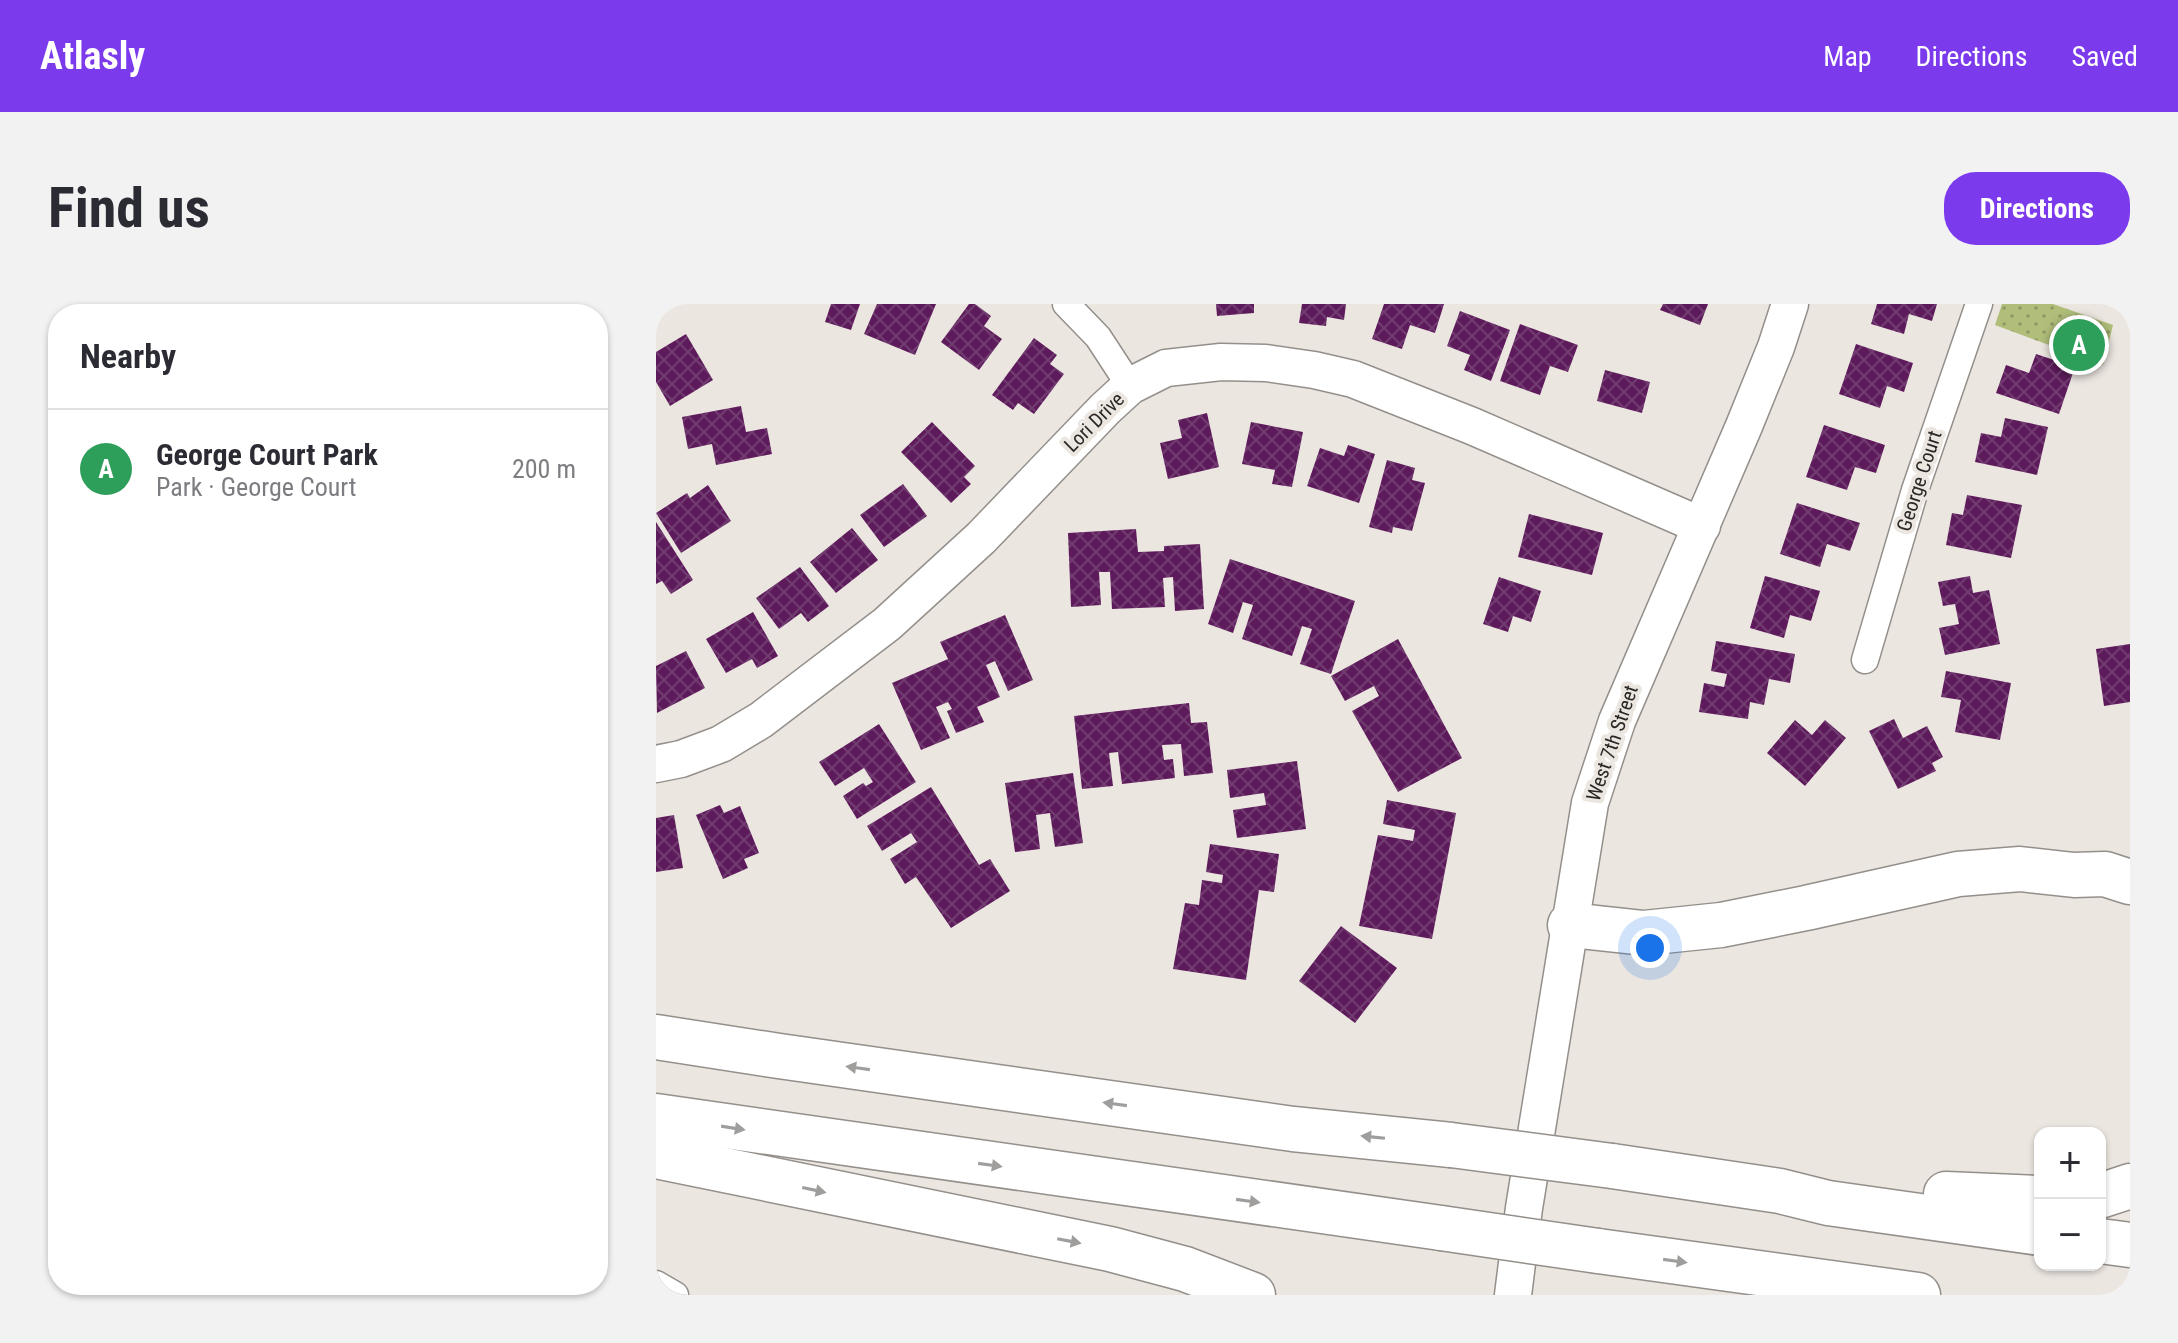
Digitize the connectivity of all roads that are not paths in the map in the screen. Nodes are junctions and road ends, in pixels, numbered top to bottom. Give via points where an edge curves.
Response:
1 (1066, 304) edge
2 (1790, 304) edge
3 (1979, 304) edge
4 (1130, 386) junction
5 (1702, 526) junction
6 (1865, 660) dead end
7 (656, 764) edge
8 (2074, 875) junction
9 (2130, 882) edge
10 (2130, 897) edge
11 (1570, 925) junction
12 (656, 1037) edge
13 (656, 1116) edge
14 (656, 1156) edge
15 (2130, 1186) edge
16 (1780, 1191) junction
17 (2106, 1194) edge
18 (2034, 1198) edge
19 (2034, 1232) edge
20 (2106, 1242) edge
21 (2130, 1245) edge
22 (656, 1284) edge
23 (675, 1295) edge
24 (1253, 1295) edge
25 (1513, 1295) edge
26 (1918, 1295) edge

1 - 4 street via 1098,337
2 - 5 street, West 7th Street
3 - 6 street, George Court via 1915,490
4 - 5 street, Lori Drive via 1166,368 1221,362 1266,363 1353,379
4 - 7 street, Lori Drive via 981,538 887,624 735,736
5 - 11 street, West 7th Street via 1612,734 1590,803
8 - 9 highway via 2105,874
8 - 10 highway
8 - 11 highway via 2020,869 1958,874 1721,925 1644,933
11 - 25 street, West 7th Street
16 -> 12 highway, bridge via 1451,1145 1293,1129
13 -> 26 highway, bridge
14 -> 24 highway via 1110,1249
15 - 17 highway
16 - 18 highway via 1828,1183
16 - 19 highway via 1828,1203
20 - 21 highway
22 - 23 street

